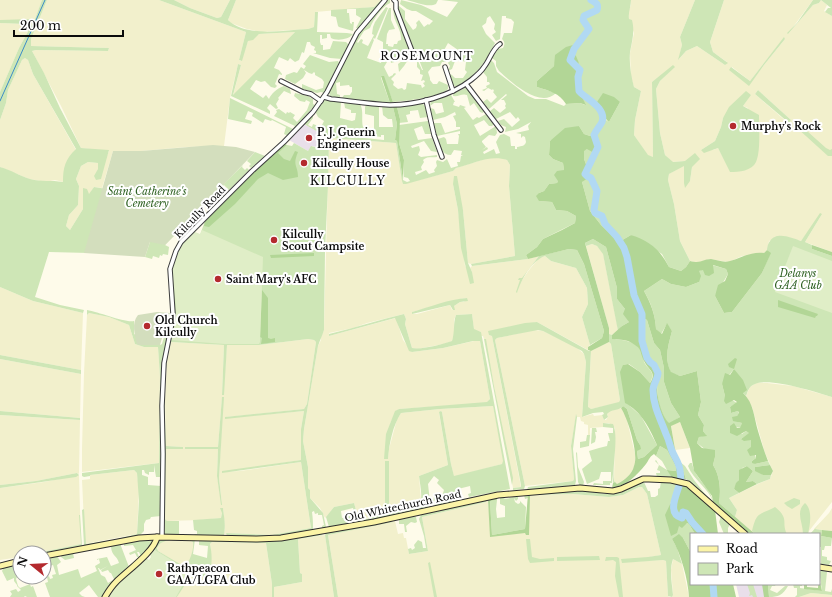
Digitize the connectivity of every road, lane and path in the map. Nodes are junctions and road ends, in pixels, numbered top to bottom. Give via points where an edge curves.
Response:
1 (385, 0) edge
2 (394, 0) edge
3 (500, 44) dead end
4 (411, 56) dead end
5 (445, 67) dead end
6 (281, 81) dead end
7 (466, 84) junction
8 (453, 91) junction
9 (324, 96) junction
10 (321, 100) junction
11 (426, 100) junction
12 (501, 130) dead end
13 (442, 157) dead end
14 (744, 533) edge
15 (160, 536) junction
16 (52, 554) edge
17 (12, 563) edge
18 (0, 566) edge
19 (820, 567) edge
20 (832, 568) edge
21 (105, 597) edge

1 - 9 street, Kilcully Road via 358,33
2 - 4 street via 412,51
3 - 7 street via 483,68
5 - 8 street
6 - 10 street
7 - 8 street
7 - 12 street
8 - 11 street
9 - 10 street, Kilcully Road
9 - 11 street via 331,99 385,104
10 - 15 street, Kilcully Road via 293,133 182,242 173,257 170,269 173,314 164,363 162,399
11 - 13 street
14 - 15 street, Old Whitechurch Road via 688,484 662,479 643,480 613,491 580,488 512,493 381,521 281,538
15 - 16 street, Old Whitechurch Road
15 - 21 street via 138,563 113,585
17 - 18 street
19 - 20 street

